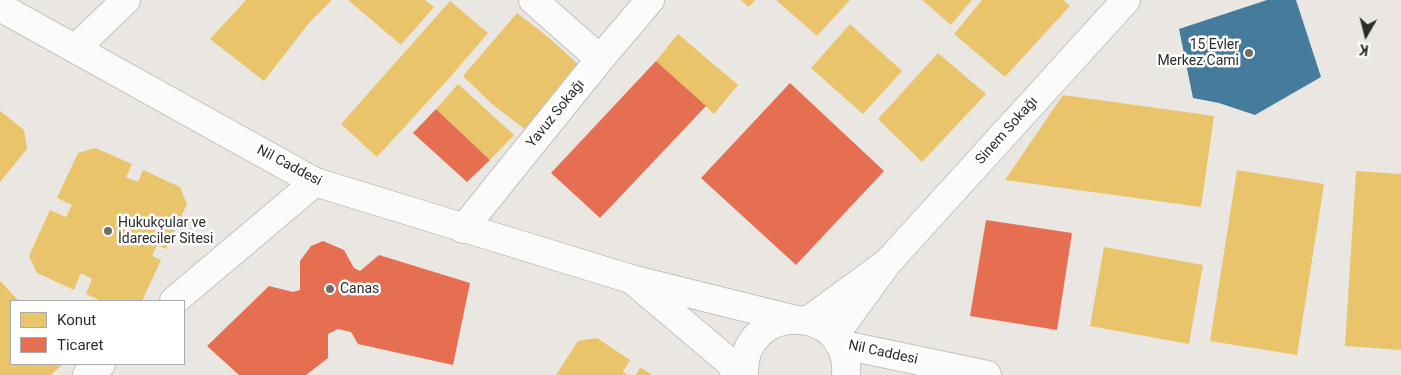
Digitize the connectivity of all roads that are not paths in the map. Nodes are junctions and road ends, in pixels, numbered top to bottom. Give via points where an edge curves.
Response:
1 (126, 0) edge
2 (533, 0) edge
3 (650, 0) edge
4 (1126, 0) edge
5 (0, 7) edge
6 (76, 48) junction
7 (600, 59) junction
8 (315, 182) junction
9 (463, 229) junction
10 (888, 262) junction
11 (631, 279) junction
12 (175, 300) edge
13 (800, 320) junction
14 (836, 340) junction
15 (99, 365) edge
16 (87, 375) edge
17 (739, 375) edge
18 (744, 375) edge
19 (846, 375) edge
20 (987, 375) edge

1 - 6 street
2 - 7 street
3 - 7 street, Yavuz Sokağı
4 - 10 street, Sinem Sokağı
5 - 6 street, Nil Caddesi
6 - 8 street, Nil Caddesi
7 - 9 street, Yavuz Sokağı
8 - 9 street, Nil Caddesi
8 - 12 street
9 - 11 street, Nil Caddesi
10 - 13 street, Sinem Sokağı
10 - 14 street, Sinem Sokağı
11 - 13 street, Nil Caddesi
11 - 17 street via 727,360
13 - 14 street, Nil Caddesi via 822,327
13 - 18 street via 774,323 760,333 749,346
14 - 19 street, Nil Caddesi via 845,358
14 - 20 street, Nil Caddesi
15 - 16 street

